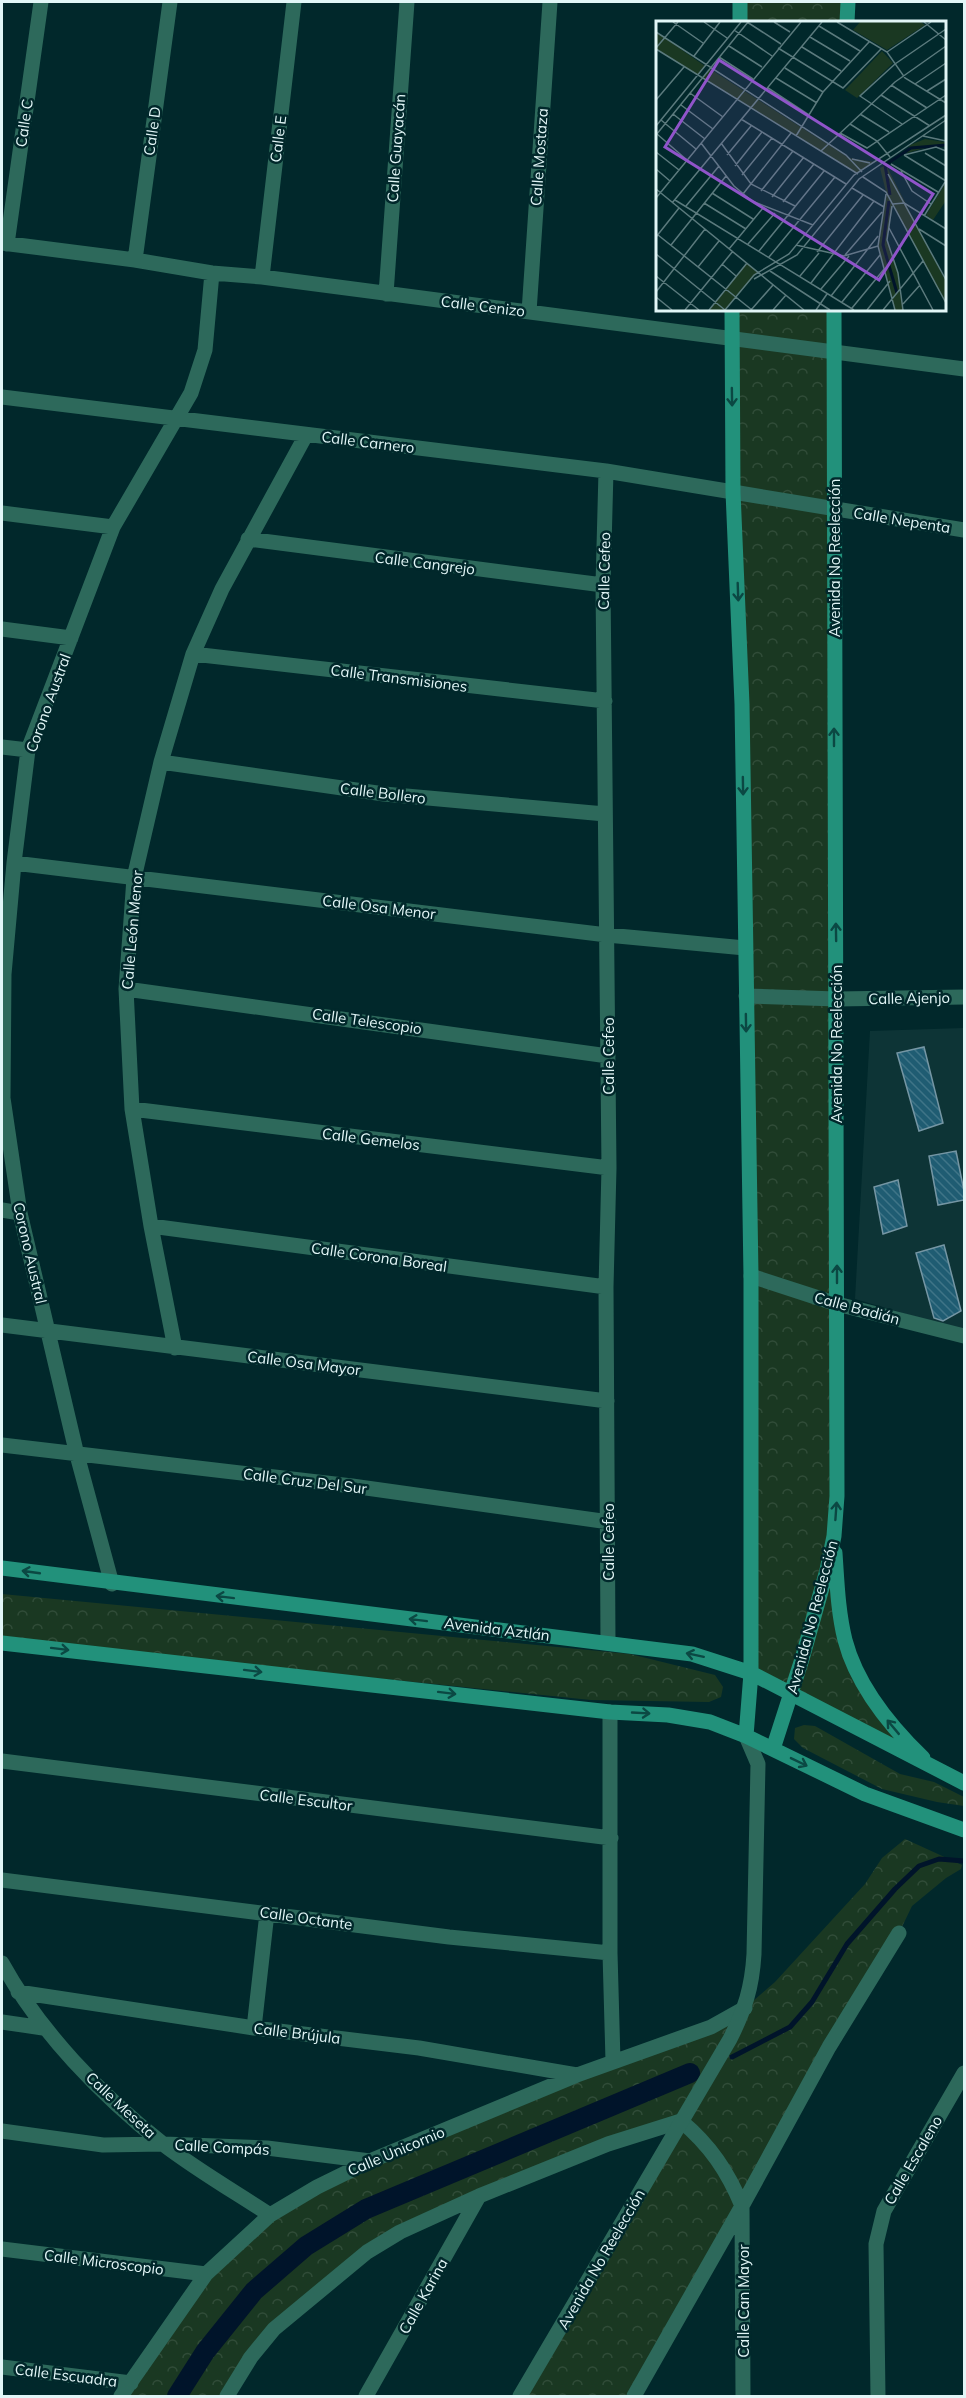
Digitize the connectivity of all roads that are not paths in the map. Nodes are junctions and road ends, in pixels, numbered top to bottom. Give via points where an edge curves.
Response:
1 (41, 2) edge
2 (170, 2) edge
3 (294, 2) edge
4 (407, 2) edge
5 (550, 2) edge
6 (741, 2) edge
7 (848, 2) edge
8 (740, 21) edge
9 (847, 21) edge
10 (4, 244) edge
11 (135, 260) junction
12 (212, 273) junction
13 (262, 277) junction
14 (386, 294) junction
15 (732, 310) edge
16 (834, 310) edge
17 (529, 312) junction
18 (731, 338) junction
19 (833, 352) junction
20 (964, 369) edge
21 (2, 397) edge
22 (175, 419) junction
23 (306, 435) junction
24 (606, 471) junction
25 (733, 492) junction
26 (834, 509) junction
27 (2, 513) edge
28 (113, 528) junction
29 (964, 530) edge
30 (248, 540) junction
31 (603, 585) junction
32 (2, 629) edge
33 (71, 638) junction
34 (193, 654) junction
35 (605, 701) junction
36 (2, 747) edge
37 (28, 750) junction
38 (161, 762) junction
39 (605, 814) junction
40 (14, 863) junction
41 (134, 878) junction
42 (607, 935) junction
43 (745, 948) junction
44 (126, 989) junction
45 (746, 996) junction
46 (964, 997) edge
47 (837, 999) junction
48 (608, 1056) junction
49 (2, 1098) edge
50 (132, 1109) junction
51 (609, 1168) junction
52 (2, 1210) edge
53 (20, 1213) junction
54 (151, 1226) junction
55 (751, 1276) junction
56 (606, 1287) junction
57 (837, 1304) junction
58 (2, 1324) edge
59 (48, 1330) junction
60 (964, 1336) edge
61 (175, 1348) junction
62 (607, 1401) junction
63 (2, 1445) edge
64 (77, 1455) junction
65 (609, 1522) junction
66 (834, 1536) junction
67 (2, 1568) edge
68 (112, 1584) junction
69 (2, 1642) edge
70 (608, 1642) junction
71 (751, 1673) junction
72 (791, 1694) junction
73 (610, 1712) junction
74 (746, 1736) junction
75 (773, 1749) junction
76 (2, 1761) edge
77 (758, 1764) junction
78 (934, 1769) junction
79 (964, 1784) edge
80 (964, 1830) edge
81 (611, 1838) junction
82 (2, 1880) edge
83 (267, 1913) junction
84 (899, 1933) dead end
85 (610, 1953) junction
86 (2, 1963) edge
87 (18, 1992) junction
88 (745, 2008) junction
89 (2, 2022) edge
90 (43, 2028) junction
91 (254, 2028) junction
92 (613, 2061) junction
93 (964, 2073) edge
94 (577, 2075) junction
95 (681, 2121) junction
96 (2, 2132) edge
97 (164, 2144) junction
98 (370, 2161) junction
99 (479, 2196) junction
100 (742, 2206) junction
101 (270, 2215) junction
102 (2, 2249) edge
103 (206, 2274) junction
104 (2, 2367) edge
105 (131, 2383) junction
106 (121, 2397) edge
107 (227, 2397) edge
108 (366, 2397) edge
109 (520, 2397) edge
110 (634, 2397) edge
111 (744, 2397) edge
112 (878, 2397) edge

1 - 10 street, Calle C
2 - 11 street, Calle D
3 - 13 street, Calle E
4 - 14 street, Calle Guayacán
5 - 17 street, Calle Mostaza
6 - 8 main road
7 - 9 main road
10 - 11 street, Calle Cenizo
11 - 12 street, Calle Cenizo
12 - 13 street, Calle Cenizo
12 - 22 street, Corono Austral via 205,351 191,393
13 - 14 street, Calle Cenizo
14 - 17 street, Calle Cenizo
15 - 18 main road, Avenida No Reelección
16 - 19 main road, Avenida No Reelección
17 - 18 street, Calle Cenizo
18 - 19 street, Calle Cenizo
18 -> 25 main road, Avenida No Reelección
19 - 20 street, Calle Cenizo
19 - 26 main road, Avenida No Reelección
21 - 22 street, Calle Carnero
22 - 23 street, Calle Carnero
22 - 28 street, Corono Austral
23 - 24 street, Calle Carnero
23 - 30 street, Calle León Menor
24 - 25 street, Calle Carnero
24 - 31 street, Calle Cefeo
25 - 26 street, Calle Nepenta
25 -> 43 main road, Avenida No Reelección via 742,704
26 - 29 street, Calle Nepenta
47 -> 26 main road, Avenida No Reelección
27 - 28 street
28 - 33 street, Corono Austral
30 - 31 street, Calle Cangrejo
30 - 34 street, Calle León Menor
31 - 35 street, Calle Cefeo
32 - 33 street
33 - 37 street, Corono Austral
34 - 35 street, Calle Transmisiones
34 - 38 street, Calle León Menor
35 - 39 street, Calle Cefeo
36 - 37 street
37 - 40 street, Corono Austral
38 - 39 street, Calle Bollero via 384,794
38 - 41 street, Calle León Menor
39 - 42 street, Calle Cefeo
40 - 41 street, Calle Osa Menor
40 - 49 street, Corono Austral via 4,974
41 - 42 street, Calle Osa Menor
41 - 44 street, Calle León Menor
42 - 43 street, Calle Osa Menor
42 - 48 street, Calle Cefeo
43 - 45 main road, Avenida No Reelección
44 - 48 street, Calle Telescopio
44 - 50 street, Calle León Menor
45 - 47 street, Calle Ajenjo
45 -> 55 main road, Avenida No Reelección
46 - 47 street, Calle Ajenjo
57 -> 47 main road, Avenida No Reelección
48 - 51 street, Calle Cefeo
49 - 53 street, Corono Austral
50 - 51 street, Calle Gemelos
50 - 54 street, Calle León Menor
51 - 56 street, Calle Cefeo
52 - 53 street
53 - 59 street, Corono Austral
54 - 56 street, Calle Corona Boreal
54 - 61 street, Calle León Menor
55 - 57 street, Calle Badián
55 - 71 main road, Avenida No Reelección
56 - 62 street, Calle Cefeo
57 - 60 street, Calle Badián
66 -> 57 main road, Avenida No Reelección
58 - 59 street, Calle Osa Mayor
59 - 61 street, Calle Osa Mayor
59 - 64 street, Corono Austral
61 - 62 street, Calle Osa Mayor
62 - 65 street, Calle Cefeo
63 - 64 street, Calle Cruz Del Sur
64 - 65 street, Calle Cruz Del Sur via 352,1486
64 - 68 street, Corono Austral
65 - 70 street, Calle Cefeo
66 - 72 main road, Avenida No Reelección
78 -> 66 main road via 879,1709 857,1670 845,1641
68 -> 67 main road, Avenida Aztlán
70 -> 68 main road, Avenida Aztlán
69 -> 73 main road
71 -> 70 main road, Avenida Aztlán via 692,1654
71 - 72 main road, Avenida Aztlán
71 - 74 main road, Avenida No Reelección
72 - 75 main road, Avenida No Reelección
72 - 78 main road, Avenida Aztlán
73 -> 74 main road via 710,1722
73 - 81 street
74 - 75 main road
74 - 77 street, Avenida No Reelección
75 - 77 street, Avenida No Reelección
75 -> 80 main road via 865,1794
76 - 81 street, Calle Escultor
77 - 88 street, Avenida No Reelección via 754,1954
78 - 79 main road, Avenida Aztlán
81 - 85 street
82 - 83 street, Calle Octante
83 - 85 street, Calle Octante
83 - 91 street
84 - 100 street via 829,2047
85 - 92 street
86 - 87 street, Calle Meseta
87 - 90 street, Calle Meseta
87 - 91 street, Calle Brújula
88 - 92 street, Calle Unicornio via 711,2027
88 - 95 street, Avenida No Reelección
89 - 90 street
90 - 97 street, Calle Meseta via 107,2094
91 - 94 street, Calle Brújula via 419,2048
92 - 94 street, Calle Unicornio
93 - 112 street, Calle Escaleno via 884,2211 876,2244
94 - 98 street, Calle Unicornio
95 - 99 street via 608,2144
95 - 100 street via 718,2159
95 - 109 street, Avenida No Reelección
96 - 97 street, Calle Compás via 103,2145
97 - 98 street, Calle Compás via 267,2148
97 - 101 street, Calle Meseta
98 - 101 street, Calle Unicornio
99 - 107 street via 400,2232 367,2252 274,2329 251,2357
99 - 108 street, Calle Karina
100 - 110 street
100 - 111 street, Calle Can Mayor
101 - 103 street, Calle Unicornio
102 - 103 street, Calle Microscopio
103 - 105 street, Calle Unicornio
104 - 105 street, Calle Escuadra
105 - 106 street, Calle Unicornio

